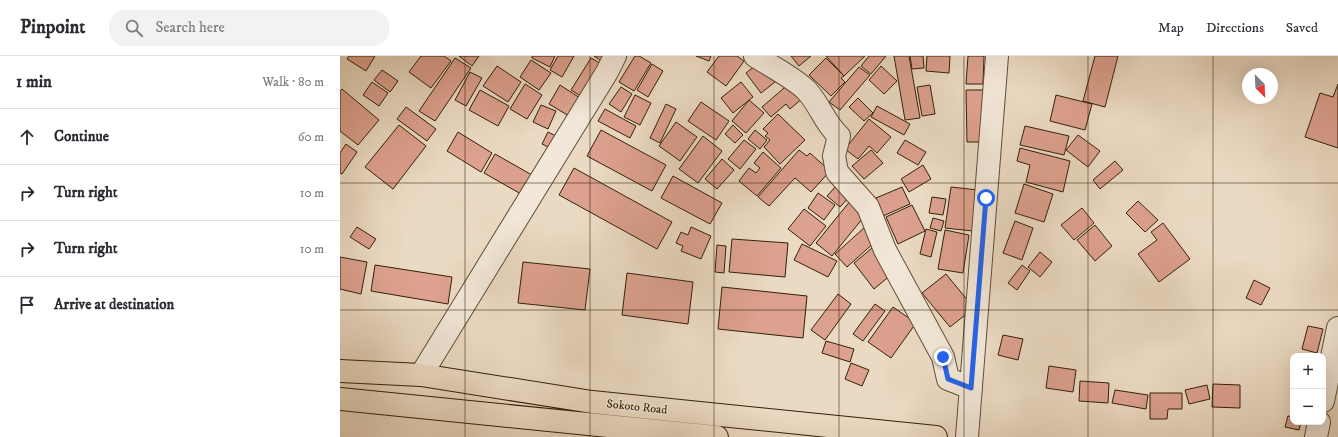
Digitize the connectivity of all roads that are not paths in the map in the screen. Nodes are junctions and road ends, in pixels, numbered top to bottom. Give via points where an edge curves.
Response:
1 (615, 56) edge
2 (755, 56) edge
3 (997, 56) edge
4 (1338, 328) edge
5 (340, 371) edge
6 (421, 375) junction
7 (971, 388) junction
8 (1325, 389) edge
9 (340, 399) edge
10 (1318, 425) edge
11 (717, 437) edge
12 (936, 437) edge
13 (967, 437) edge
14 (1316, 437) edge

1 - 6 street
2 - 7 street via 806,90 822,111 829,128 839,136 834,156 837,172 868,206 885,250 943,357 948,379
3 - 7 street
4 - 8 street
5 - 6 main road, Sokoto Road
6 - 12 main road, Sokoto Road via 592,402
7 - 13 street
9 - 11 main road
10 - 14 street

